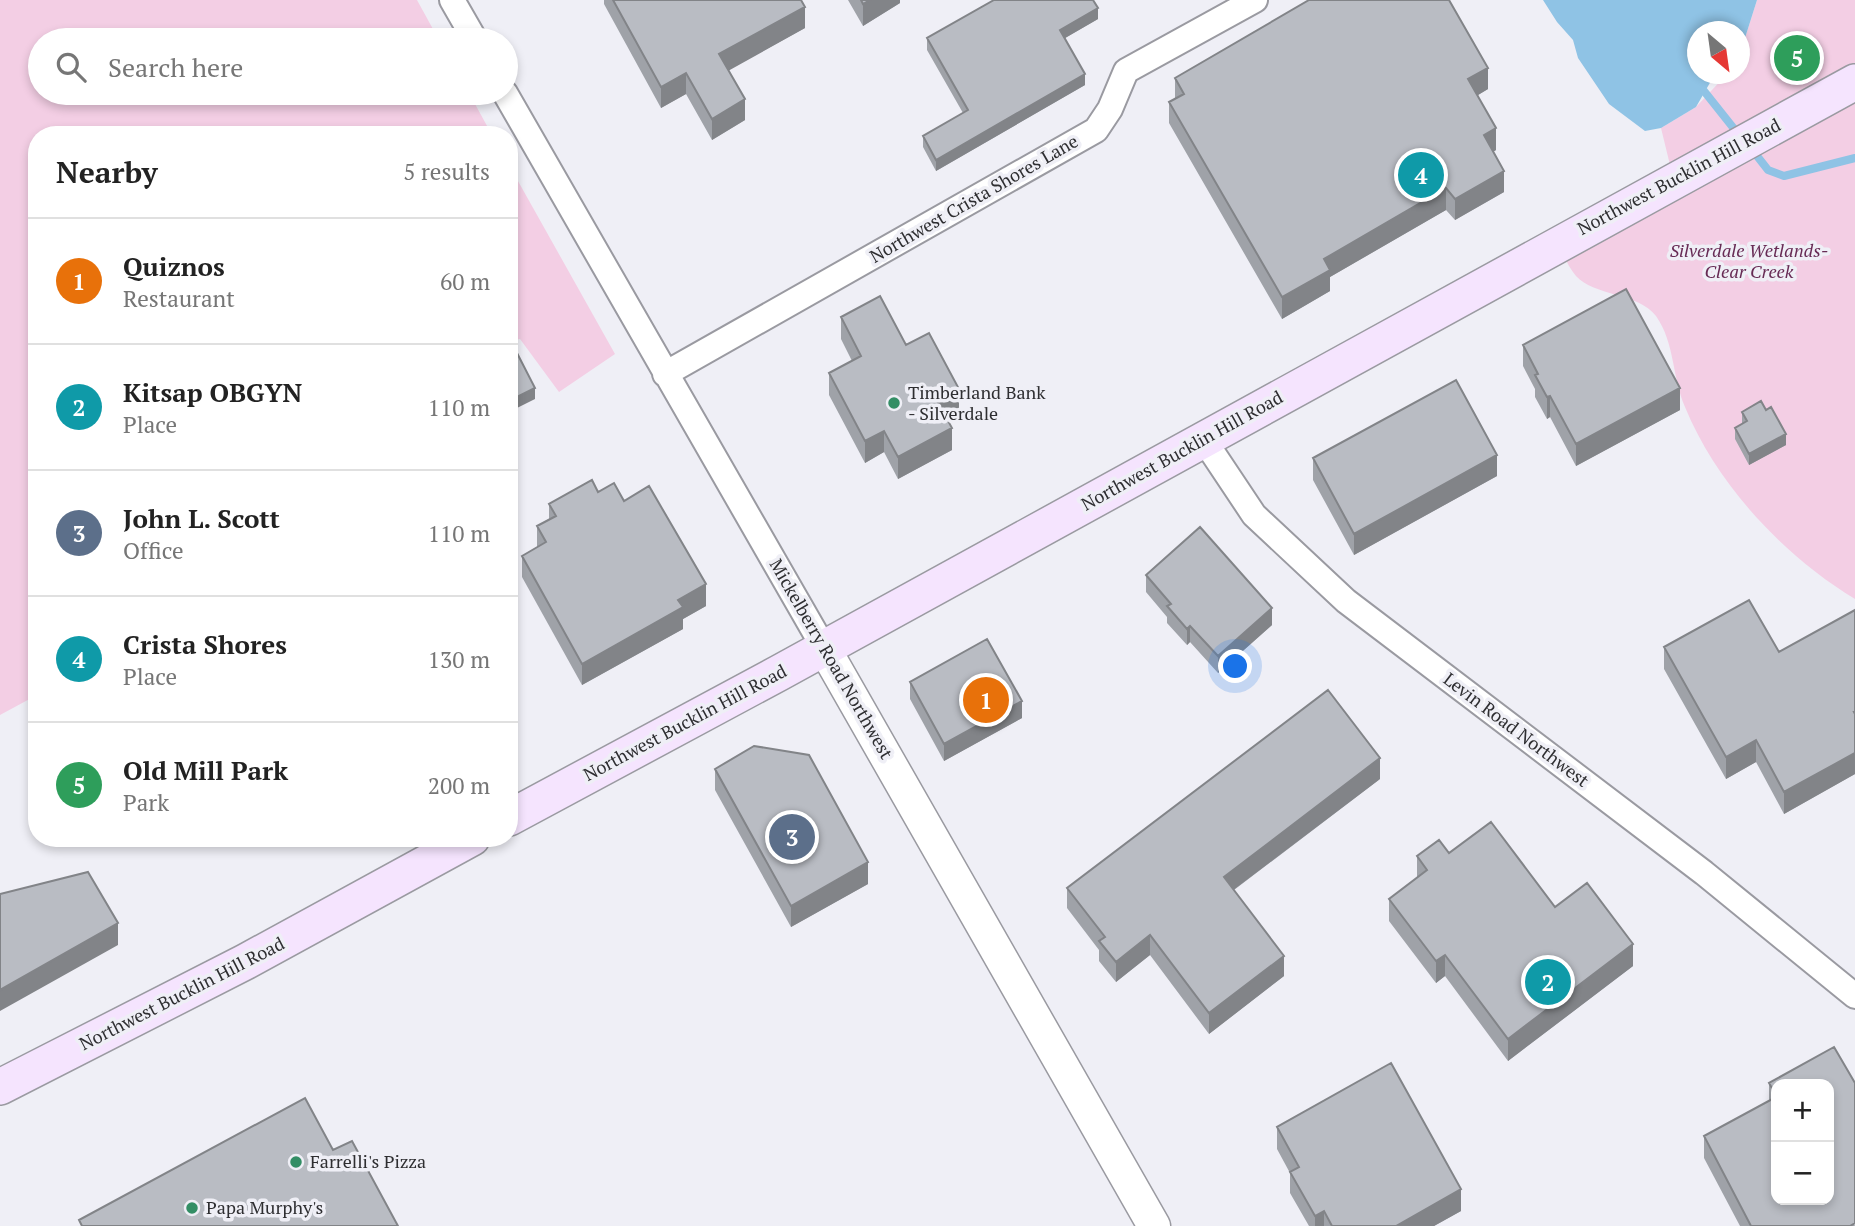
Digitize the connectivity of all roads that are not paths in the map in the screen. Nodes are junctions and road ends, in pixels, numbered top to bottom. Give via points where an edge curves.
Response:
1 (452, 0) edge
2 (1255, 0) edge
3 (468, 28) edge
4 (1855, 82) edge
5 (512, 105) edge
6 (665, 374) junction
7 (1204, 440) junction
8 (824, 648) junction
9 (518, 813) edge
10 (456, 847) edge
11 (1855, 996) edge
12 (0, 1087) edge
13 (1154, 1226) edge

1 - 3 street
2 - 6 street, Northwest Crista Shores Lane via 1126,71 1096,130
4 - 7 main road, Northwest Bucklin Hill Road
5 - 6 street, Mickelberry Road Northwest
6 - 8 street, Mickelberry Road Northwest
7 - 8 main road, Northwest Bucklin Hill Road
7 - 11 street, Levin Road Northwest via 1254,515 1346,601 1699,869
8 - 9 main road, Northwest Bucklin Hill Road
8 - 13 street, Mickelberry Road Northwest
10 - 12 main road, Northwest Bucklin Hill Road via 256,957

